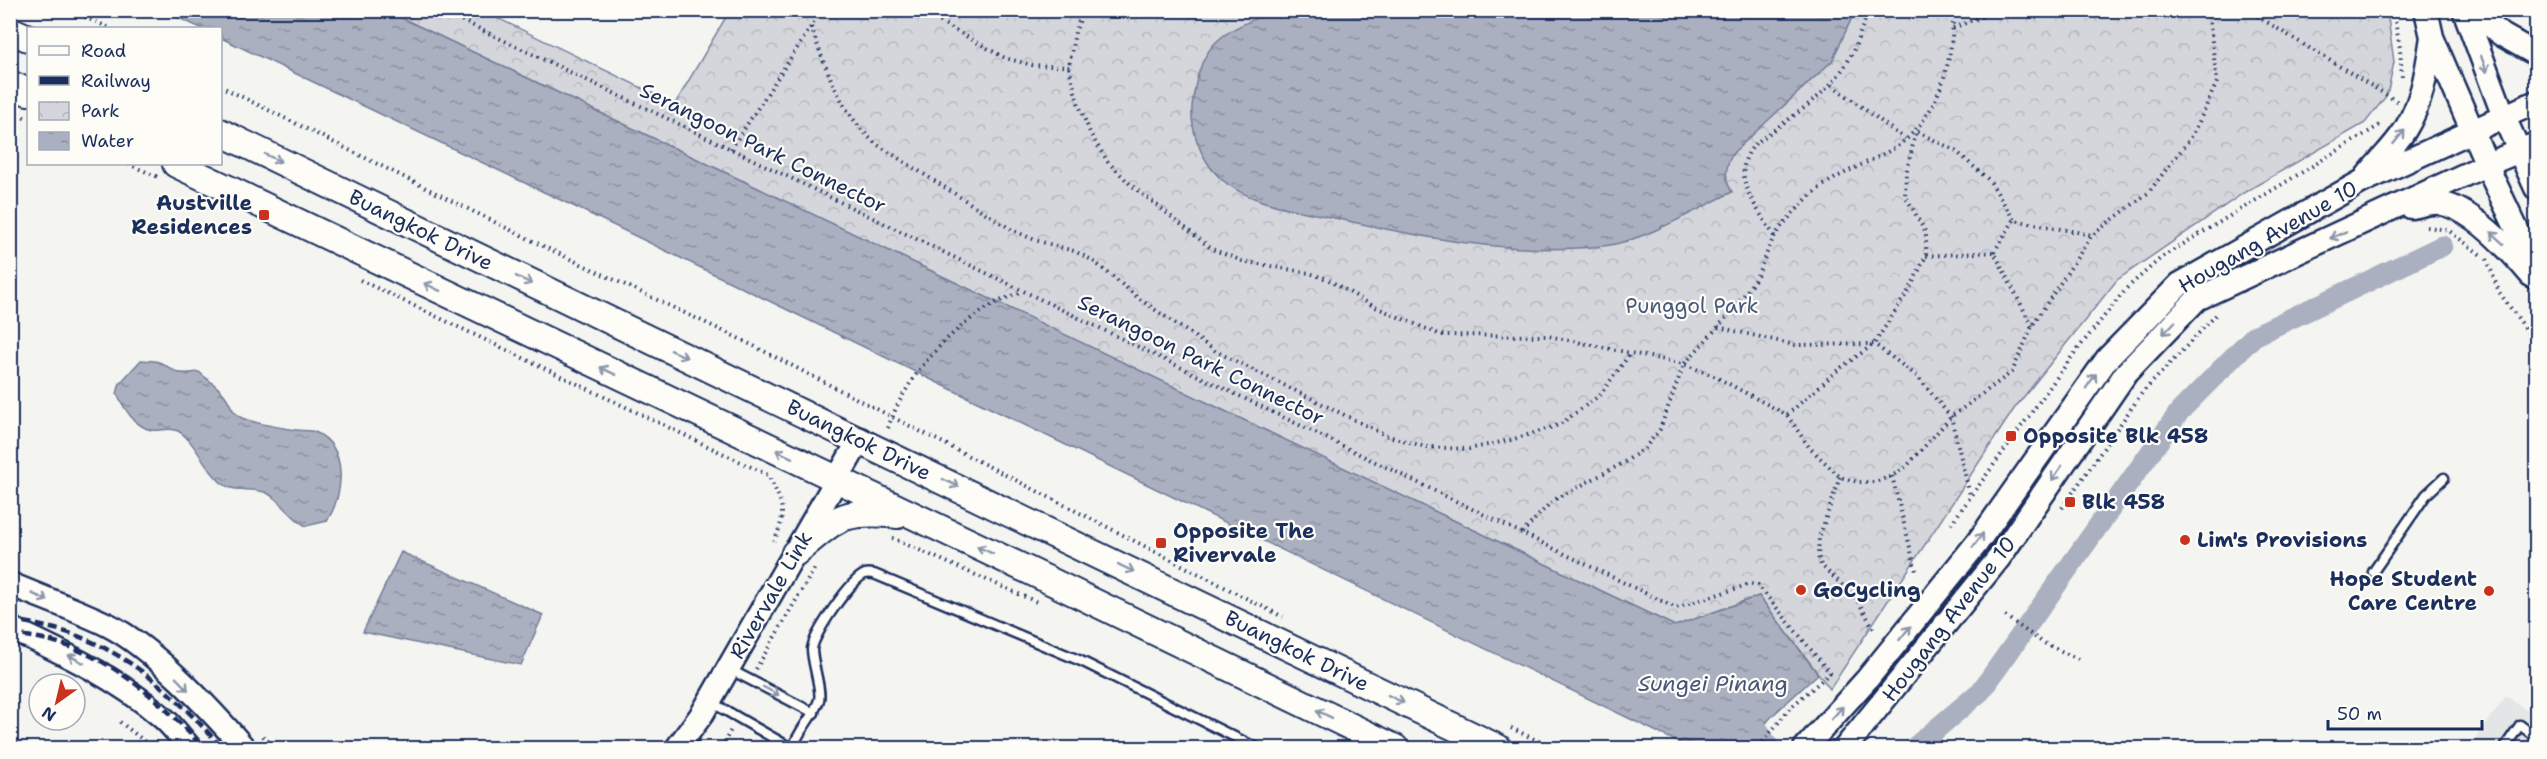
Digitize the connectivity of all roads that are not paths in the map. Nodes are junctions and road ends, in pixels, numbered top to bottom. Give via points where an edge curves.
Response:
1 (2426, 10) edge
2 (2464, 10) edge
3 (2472, 10) edge
4 (10, 30) edge
5 (2432, 37) junction
6 (27, 38) edge
7 (2536, 54) edge
8 (10, 84) edge
9 (27, 92) edge
10 (2536, 102) edge
11 (2504, 117) junction
12 (2473, 131) junction
13 (222, 133) edge
14 (2527, 148) edge
15 (2488, 164) junction
16 (178, 165) edge
17 (2361, 182) junction
18 (2536, 188) edge
19 (2391, 210) junction
20 (2536, 270) edge
21 (2536, 281) edge
22 (860, 439) junction
23 (2444, 478) dead end
24 (837, 479) junction
25 (913, 517) junction
26 (795, 553) junction
27 (2373, 572) dead end
28 (10, 584) edge
29 (10, 628) edge
30 (10, 645) edge
31 (50, 647) junction
32 (729, 669) junction
33 (710, 701) junction
34 (814, 713) junction
35 (2536, 736) edge
36 (190, 748) edge
37 (244, 748) edge
38 (677, 748) edge
39 (792, 748) edge
40 (1257, 748) edge
41 (1395, 748) edge
42 (1498, 748) edge
43 (1805, 748) edge
44 (1845, 748) edge
45 (2504, 748) edge

1 - 5 main road
2 -> 11 main road
3 - 7 main road via 2502,35
4 - 6 main road
5 - 12 main road
17 -> 5 main road via 2405,131 2424,86
8 - 9 main road
10 - 11 main road, Hougang Avenue 10
11 - 12 main road, Hougang Avenue 10
11 - 14 main road
12 - 15 main road
12 - 17 main road, Hougang Avenue 10
13 -> 22 main road, Buangkok Drive
14 - 15 main road, Hougang Avenue 10
14 - 18 main road
15 - 19 main road, Hougang Avenue 10
15 - 20 main road
24 -> 16 main road
43 -> 17 main road, Hougang Avenue 10 via 1868,678 1977,543 2107,359 2180,284
21 -> 19 main road via 2496,236 2456,209 2437,202
19 -> 44 main road, Hougang Avenue 10 via 2197,299 2126,373 1999,558
22 - 24 main road, Rivervale Link
22 -> 42 main road, Buangkok Drive
23 - 27 lane via 2426,495
24 - 25 main road
24 - 26 main road, Rivervale Link
25 - 26 main road via 854,513 835,519
41 -> 25 main road
26 - 32 main road, Rivervale Link
28 -> 37 main road via 109,626 139,645
29 - 31 main road
30 - 31 main road
36 -> 31 main road via 164,718 135,696 80,660
32 - 33 main road, Rivervale Link
32 -> 34 lane
33 - 38 main road, Rivervale Link
33 - 39 lane
34 - 39 lane
34 - 40 lane via 820,696 813,640 855,582 864,574 874,574 1081,661
35 - 45 lane via 2520,726

